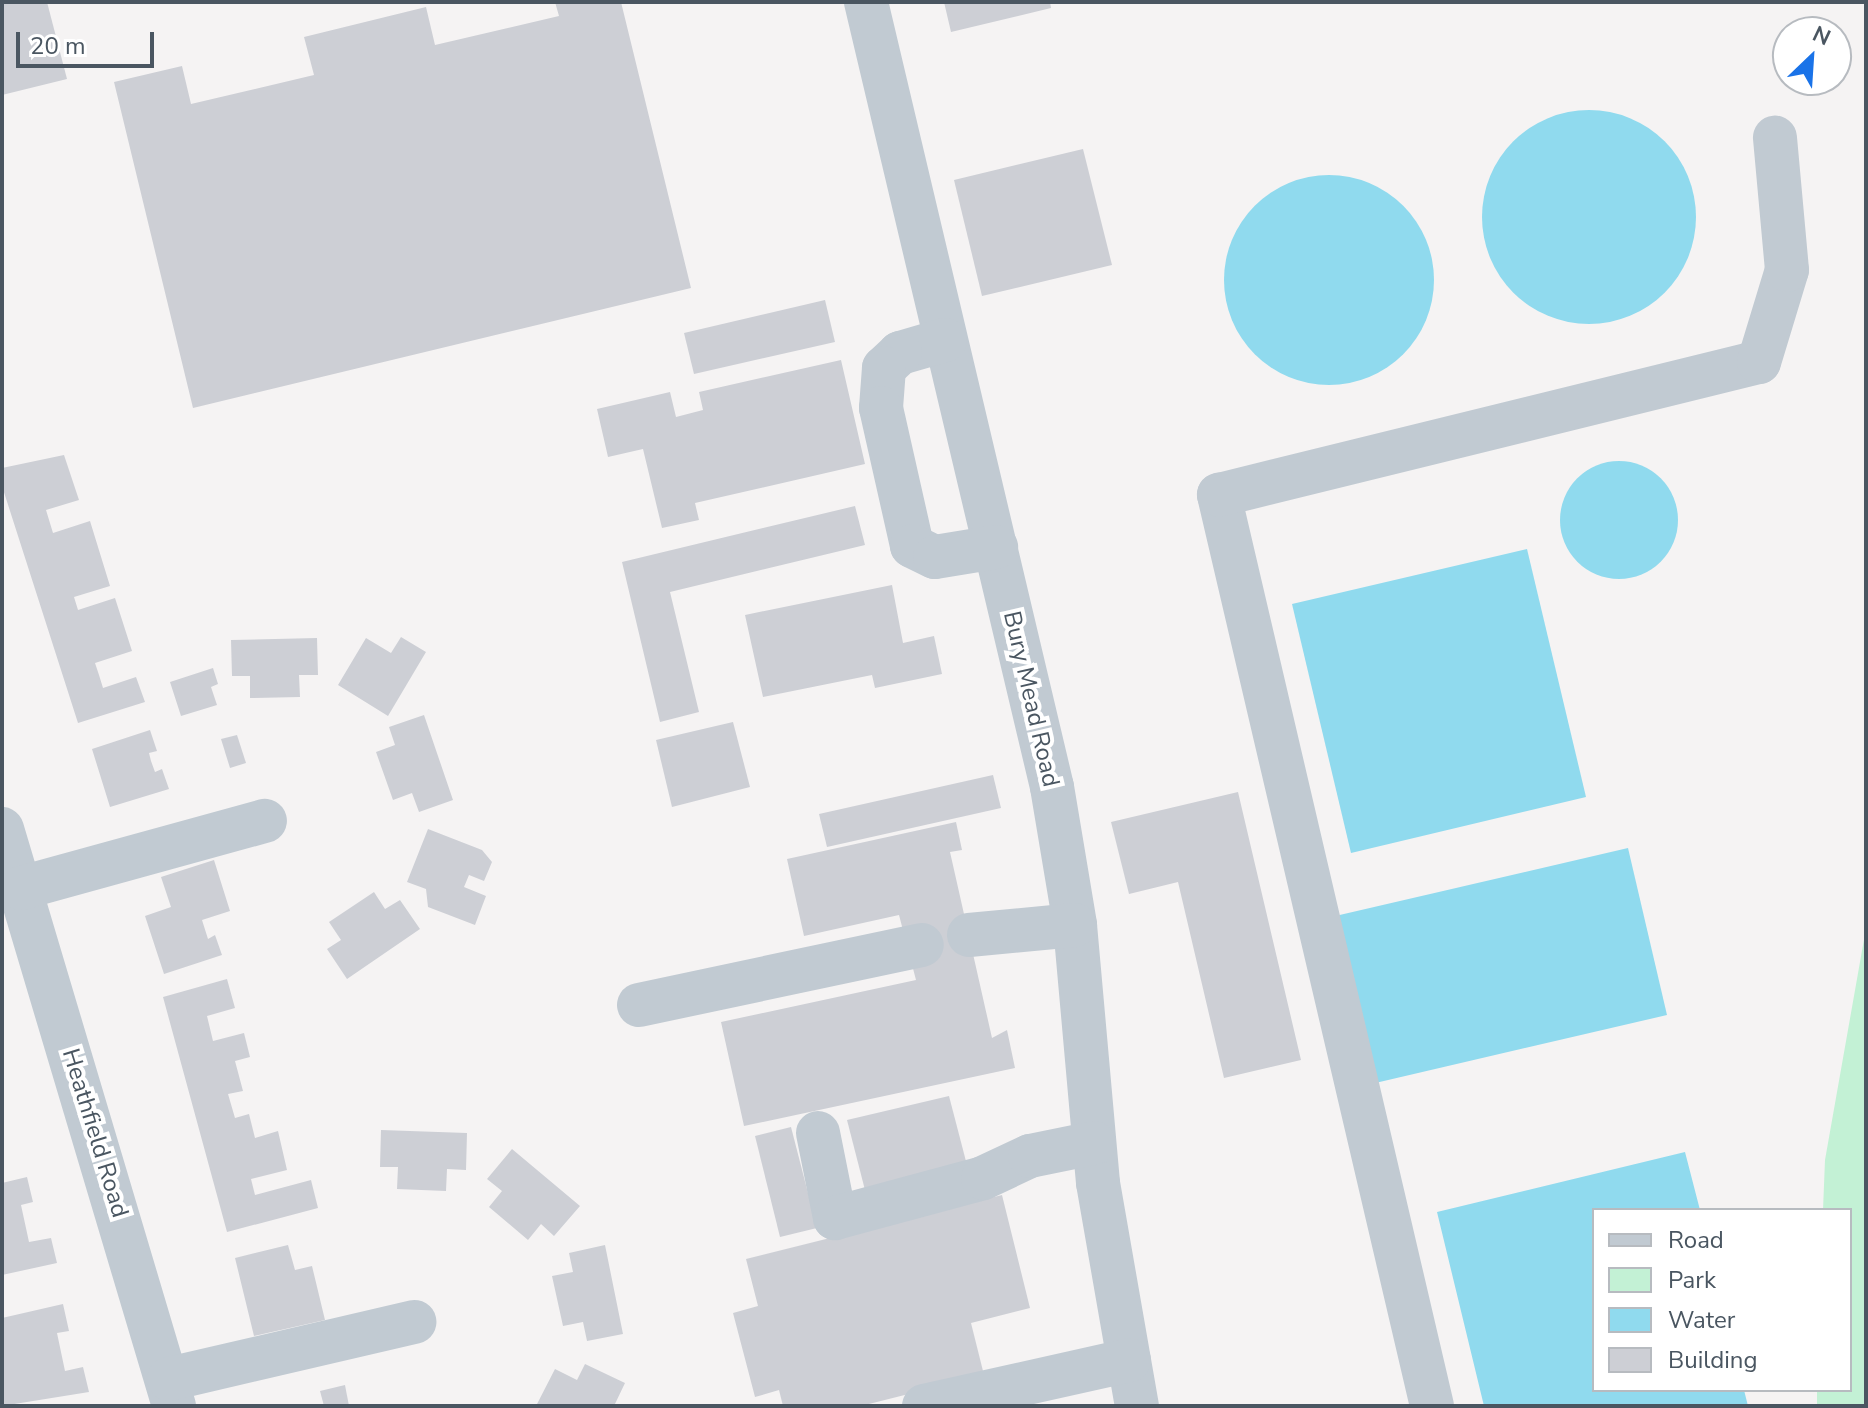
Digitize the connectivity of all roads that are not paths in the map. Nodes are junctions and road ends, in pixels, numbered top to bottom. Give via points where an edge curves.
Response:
1 (866, 2) edge
2 (1775, 138) dead end
3 (945, 340) junction
4 (996, 547) junction
5 (265, 821) dead end
6 (2, 829) edge
7 (21, 888) junction
8 (1075, 925) junction
9 (969, 935) dead end
10 (922, 945) dead end
11 (639, 1005) dead end
12 (818, 1133) dead end
13 (1094, 1143) junction
14 (414, 1322) dead end
15 (1129, 1360) junction
16 (171, 1392) edge
17 (924, 1406) edge
18 (1137, 1406) edge
19 (1432, 1406) edge

1 - 3 street, Bury Mead Road
2 - 19 street via 1787,270 1759,362 1219,495
3 - 4 street, Bury Mead Road
3 - 4 street via 900,353 884,368 881,408 912,546 935,557
4 - 8 street, Bury Mead Road via 1052,787
5 - 7 street
6 - 7 street, Heathfield Road
7 - 16 street, Heathfield Road
8 - 9 street
8 - 13 street, Bury Mead Road
10 - 11 street
12 - 13 street via 835,1218 983,1178 1030,1156
13 - 15 street, Bury Mead Road
14 - 16 street, Heathfield Road
15 - 17 street
15 - 18 street, Bury Mead Road

